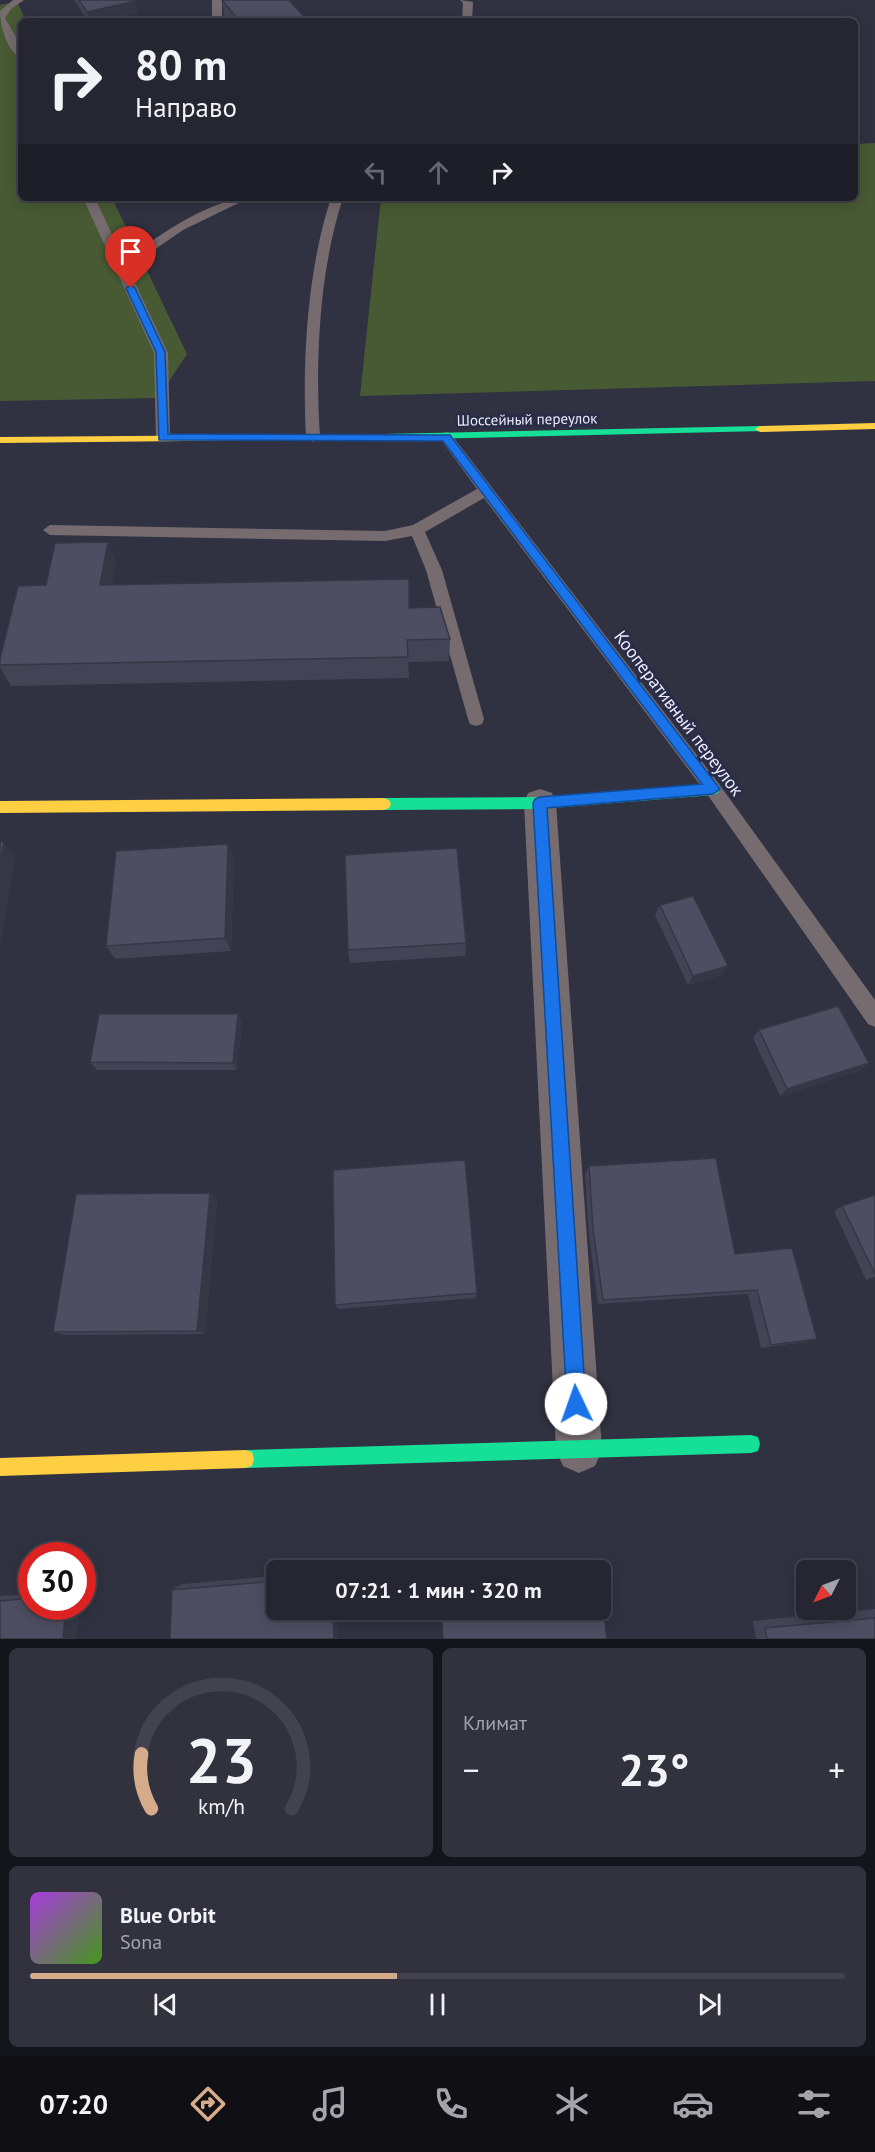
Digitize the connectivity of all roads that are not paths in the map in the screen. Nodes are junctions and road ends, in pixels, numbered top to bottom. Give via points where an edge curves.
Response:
1 (19, 0) edge
2 (217, 0) edge
3 (465, 0) edge
4 (217, 18) edge
5 (467, 18) edge
6 (18, 49) edge
7 (90, 201) edge
8 (237, 201) edge
9 (336, 201) edge
10 (121, 267) junction
11 (875, 426) edge
12 (313, 437) junction
13 (446, 437) junction
14 (163, 438) junction
15 (0, 440) edge
16 (486, 490) junction
17 (50, 530) dead end
18 (417, 530) junction
19 (476, 719) dead end
20 (713, 789) junction
21 (540, 803) junction
22 (0, 807) edge
23 (875, 1017) edge
24 (751, 1444) dead end
25 (579, 1450) junction
26 (0, 1467) edge

1 - 6 lane via 0,18
2 - 4 lane
3 - 5 lane
7 - 10 lane
8 - 10 lane via 179,228
9 - 12 lane via 325,234 312,348
10 - 14 lane via 160,352
11 - 13 street, Шоссейный переулок
12 - 13 street, Шоссейный переулок
12 - 14 street, Шоссейный переулок
13 - 16 lane, Кооперативный переулок
14 - 15 street, Шоссейный переулок
16 - 18 lane
16 - 20 lane, Кооперативный переулок
17 - 18 lane via 385,536
18 - 19 lane via 434,570
20 - 21 street
20 - 23 lane, Кооперативный переулок
21 - 22 street
21 - 25 street
24 - 25 street
25 - 26 street

